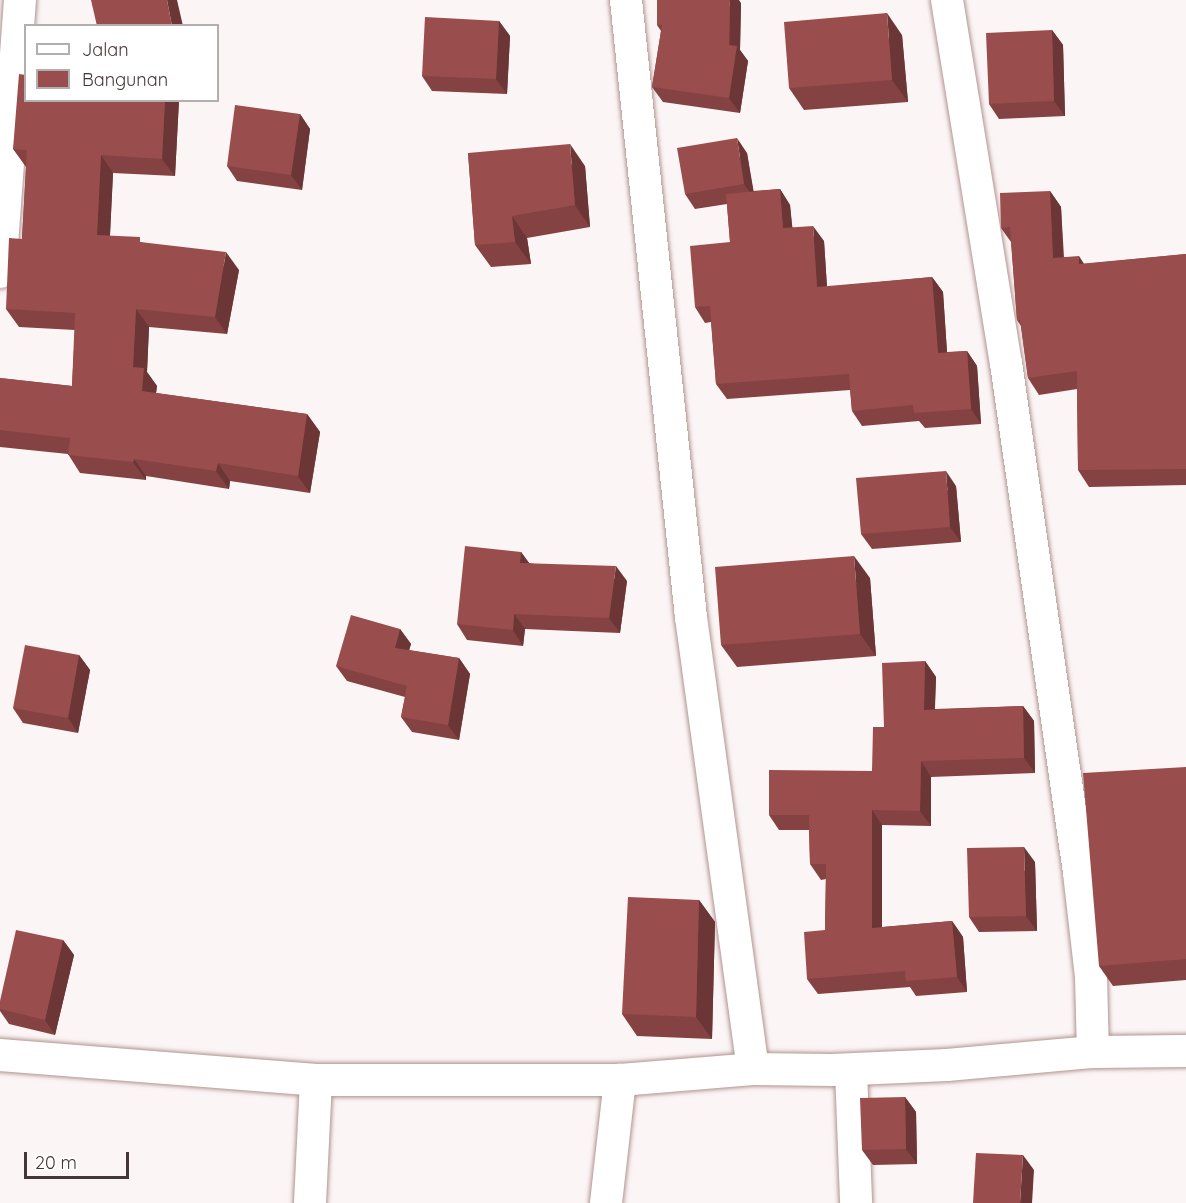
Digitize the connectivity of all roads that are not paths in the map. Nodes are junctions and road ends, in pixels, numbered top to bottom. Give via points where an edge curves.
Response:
1 (20, 0) edge
2 (626, 0) edge
3 (947, 0) edge
4 (0, 272) edge
5 (1186, 1051) edge
6 (1093, 1052) junction
7 (0, 1055) edge
8 (753, 1069) junction
9 (851, 1070) junction
10 (316, 1080) junction
11 (620, 1080) junction
12 (310, 1203) edge
13 (606, 1203) edge
14 (856, 1203) edge

1 - 4 street
2 - 8 street via 692,617
3 - 6 street via 1006,363 1078,861 1091,977
5 - 6 street
6 - 9 street
7 - 10 street
8 - 9 street
8 - 11 street
9 - 14 street
10 - 11 street
10 - 12 street
11 - 13 street

